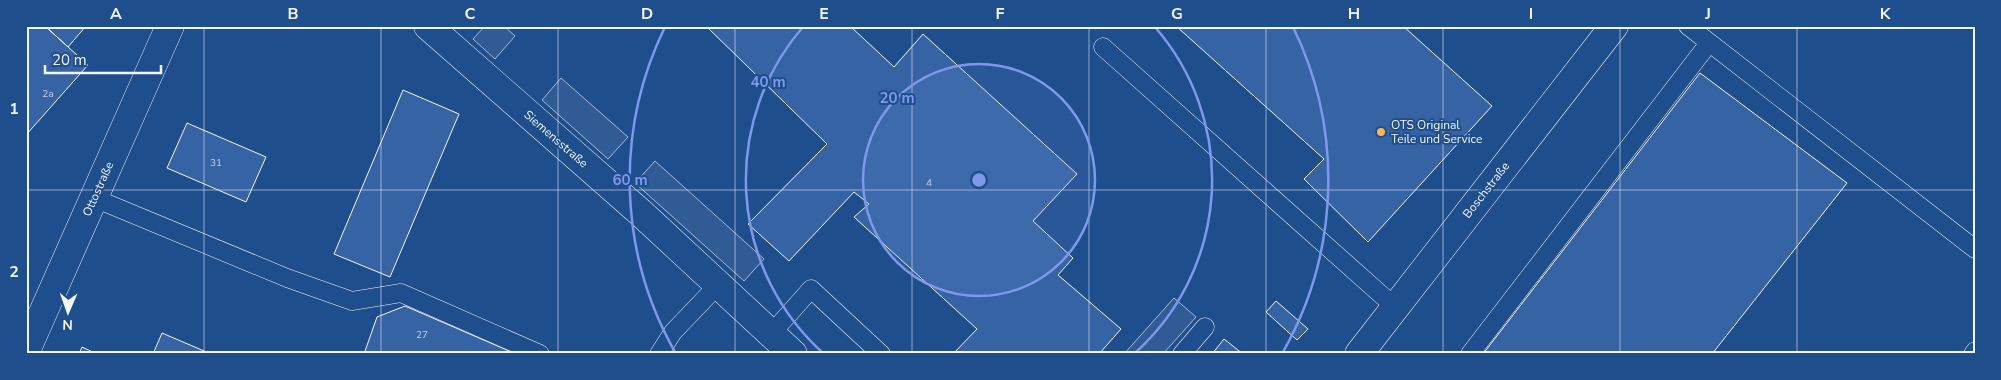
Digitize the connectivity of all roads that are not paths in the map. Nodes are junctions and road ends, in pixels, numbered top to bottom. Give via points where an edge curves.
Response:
1 (170, 26) edge
2 (428, 26) edge
3 (1614, 26) edge
4 (1688, 26) edge
5 (1710, 43) junction
6 (1103, 47) dead end
7 (94, 198) junction
8 (1975, 249) edge
9 (718, 285) junction
10 (1395, 307) junction
11 (1205, 326) dead end
12 (771, 334) junction
13 (26, 351) edge
14 (540, 354) edge
15 (659, 354) edge
16 (793, 354) edge
17 (881, 354) edge
18 (1182, 354) edge
19 (1359, 354) edge
20 (1470, 354) edge

1 - 7 street, Ottostraße
2 - 9 street, Siemensstraße
3 - 10 street, Boschstraße
4 - 5 lane
5 - 8 lane
5 - 20 lane
6 - 10 lane
7 - 13 street, Ottostraße
7 - 14 lane via 287,278 352,301 401,293
9 - 12 street, Siemensstraße
9 - 15 lane via 673,332
10 - 19 street, Boschstraße
11 - 18 lane
12 - 16 street, Siemensstraße
12 - 17 lane via 810,290

